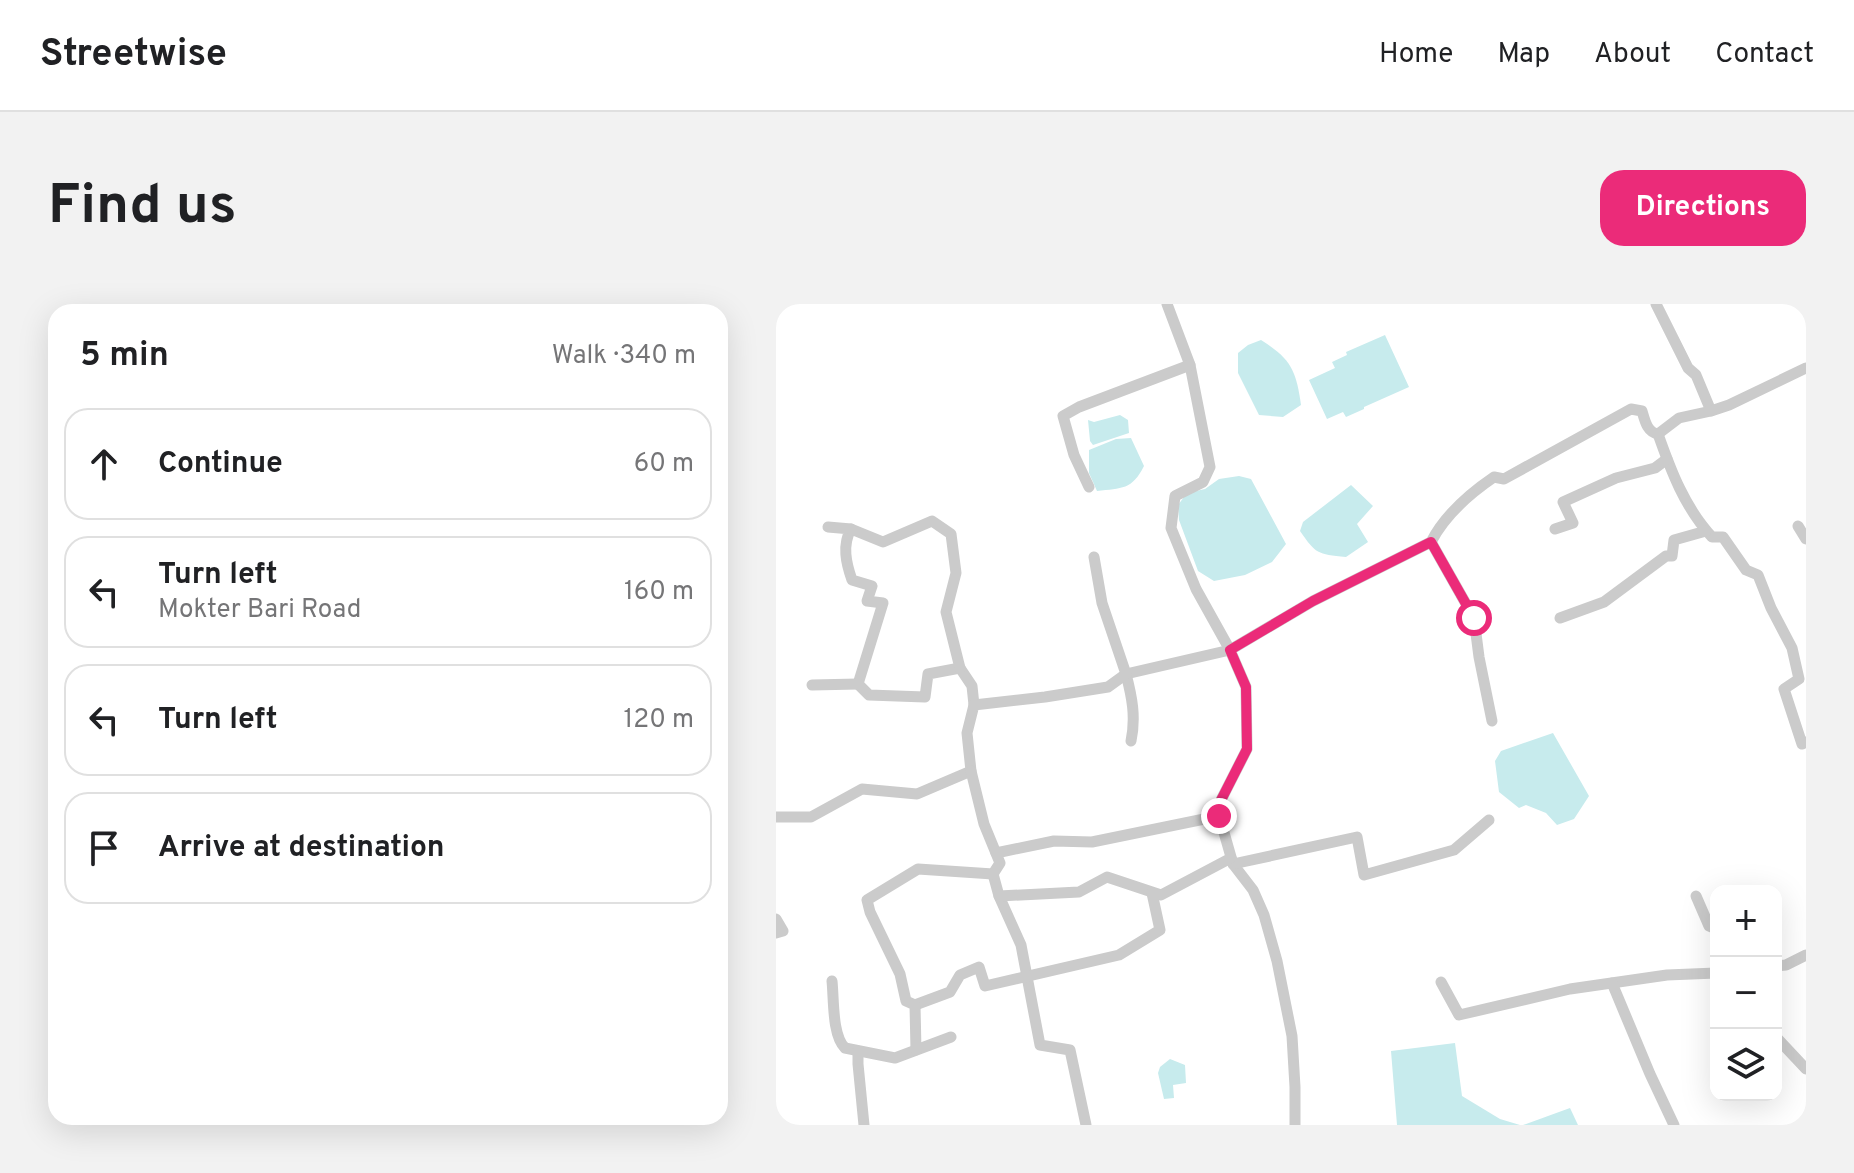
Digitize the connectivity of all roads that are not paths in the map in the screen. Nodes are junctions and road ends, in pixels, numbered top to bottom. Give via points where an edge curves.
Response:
1 (1167, 304) edge
2 (1656, 304) edge
3 (1190, 365) junction
4 (1806, 368) edge
5 (1711, 411) junction
6 (1658, 434) junction
7 (1667, 459) junction
8 (1089, 487) dead end
9 (1798, 526) dead end
10 (828, 527) dead end
11 (851, 529) junction
12 (1555, 529) dead end
13 (1706, 531) junction
14 (1806, 539) edge
15 (1431, 542) junction
16 (1094, 557) dead end
17 (1560, 618) dead end
18 (1230, 650) junction
19 (960, 668) junction
20 (1126, 674) junction
21 (858, 684) junction
22 (812, 685) dead end
23 (974, 705) junction
24 (1492, 721) dead end
25 (1131, 741) dead end
26 (1806, 742) edge
27 (971, 771) junction
28 (1219, 816) junction
29 (776, 817) edge
30 (1489, 820) dead end
31 (996, 853) junction
32 (1232, 861) junction
33 (993, 874) junction
34 (1152, 893) junction
35 (999, 896) junction
36 (1696, 896) dead end
37 (776, 919) edge
38 (1710, 926) edge
39 (776, 933) edge
40 (1806, 955) edge
41 (1782, 965) edge
42 (1710, 973) edge
43 (1027, 976) junction
44 (832, 981) dead end
45 (1441, 982) dead end
46 (1612, 983) junction
47 (915, 1005) junction
48 (951, 1037) dead end
49 (1782, 1043) edge
50 (916, 1050) junction
51 (858, 1051) junction
52 (1806, 1069) edge
53 (864, 1125) edge
54 (1086, 1125) edge
55 (1295, 1125) edge
56 (1674, 1125) edge

1 - 3 street
2 - 5 street
3 - 8 street via 1063,416
3 - 18 street via 1210,467 1203,482 1175,496 1171,528 1196,589
4 - 5 street
5 - 6 street via 1679,418
6 - 7 street
6 - 15 street via 1647,426 1642,411 1631,409 1504,479 1494,477 1450,514
7 - 12 street via 1563,502 1573,523
7 - 13 street
9 - 14 street
10 - 11 street
11 - 19 street via 883,542 932,521 951,534 956,573 946,612
11 - 21 street via 846,549 852,580 872,586 867,601 883,603
13 - 17 street via 1674,540 1672,556 1604,602
13 - 26 street via 1723,537 1746,570 1758,575 1792,648 1799,679 1784,689 1802,744
15 - 18 street
15 - 24 street via 1474,618
16 - 20 street via 1102,603
18 - 20 street
18 - 28 street via 1246,687 1247,749 1217,808
19 - 21 street via 928,674 925,697 869,695
19 - 23 street via 972,686
20 - 23 street via 1108,687
20 - 25 street via 1135,724
21 - 22 street
23 - 27 street via 967,733
27 - 29 street via 917,794 862,789 811,817
27 - 31 street
28 - 31 street via 1092,842 1054,841
28 - 32 street
30 - 32 street via 1454,850 1364,875 1357,837
31 - 33 street via 1000,863
32 - 34 street via 1161,895
32 - 55 street via 1264,915 1279,969 1292,1036
33 - 35 street
33 - 47 street via 918,869 867,900 900,974 906,1001
34 - 35 street via 1107,877 1079,892
34 - 43 street via 1160,930 1119,955
35 - 43 street via 1021,945
36 - 38 street
37 - 39 street via 783,931
40 - 41 street
42 - 46 street
43 - 47 street via 985,986 979,967 960,975 950,992
43 - 54 street via 1040,1045 1070,1050
44 - 51 street via 841,1044
45 - 46 street via 1459,1015
46 - 56 street
47 - 50 street
48 - 50 street
49 - 52 street
50 - 51 street via 895,1058
51 - 53 street

